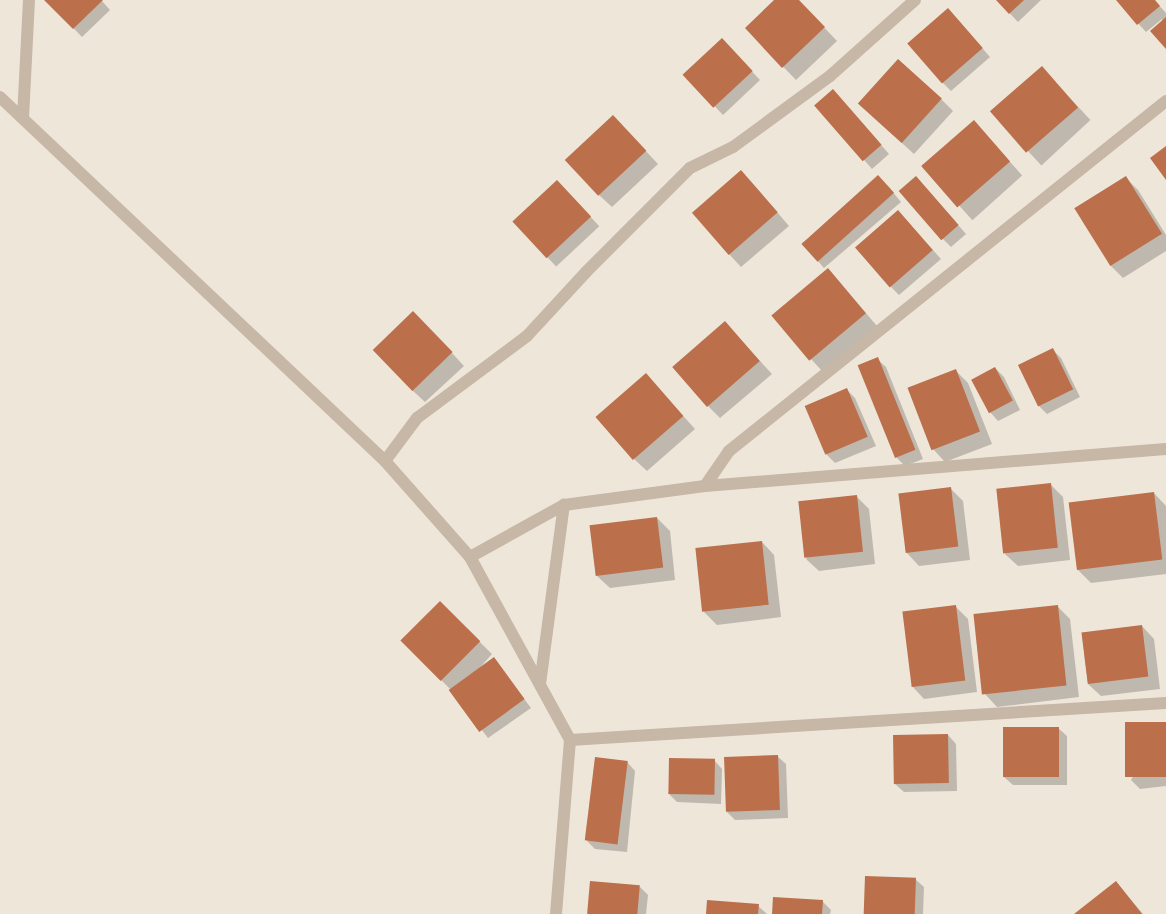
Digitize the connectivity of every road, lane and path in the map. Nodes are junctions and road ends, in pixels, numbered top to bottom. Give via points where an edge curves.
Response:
1 (29, 0) edge
2 (915, 0) edge
3 (0, 96) edge
4 (1166, 100) edge
5 (23, 118) junction
6 (1166, 450) edge
7 (385, 461) junction
8 (705, 486) junction
9 (564, 505) junction
10 (470, 557) junction
11 (540, 684) junction
12 (1166, 703) edge
13 (570, 740) junction
14 (556, 914) edge

1 - 5 street
2 - 7 street via 830,76 734,147 690,168 527,336 417,418
3 - 5 street
4 - 8 street via 729,451
5 - 7 street
6 - 8 street
7 - 10 street
8 - 9 street
9 - 10 street
9 - 11 street
10 - 11 street
11 - 13 street
12 - 13 street
13 - 14 street

